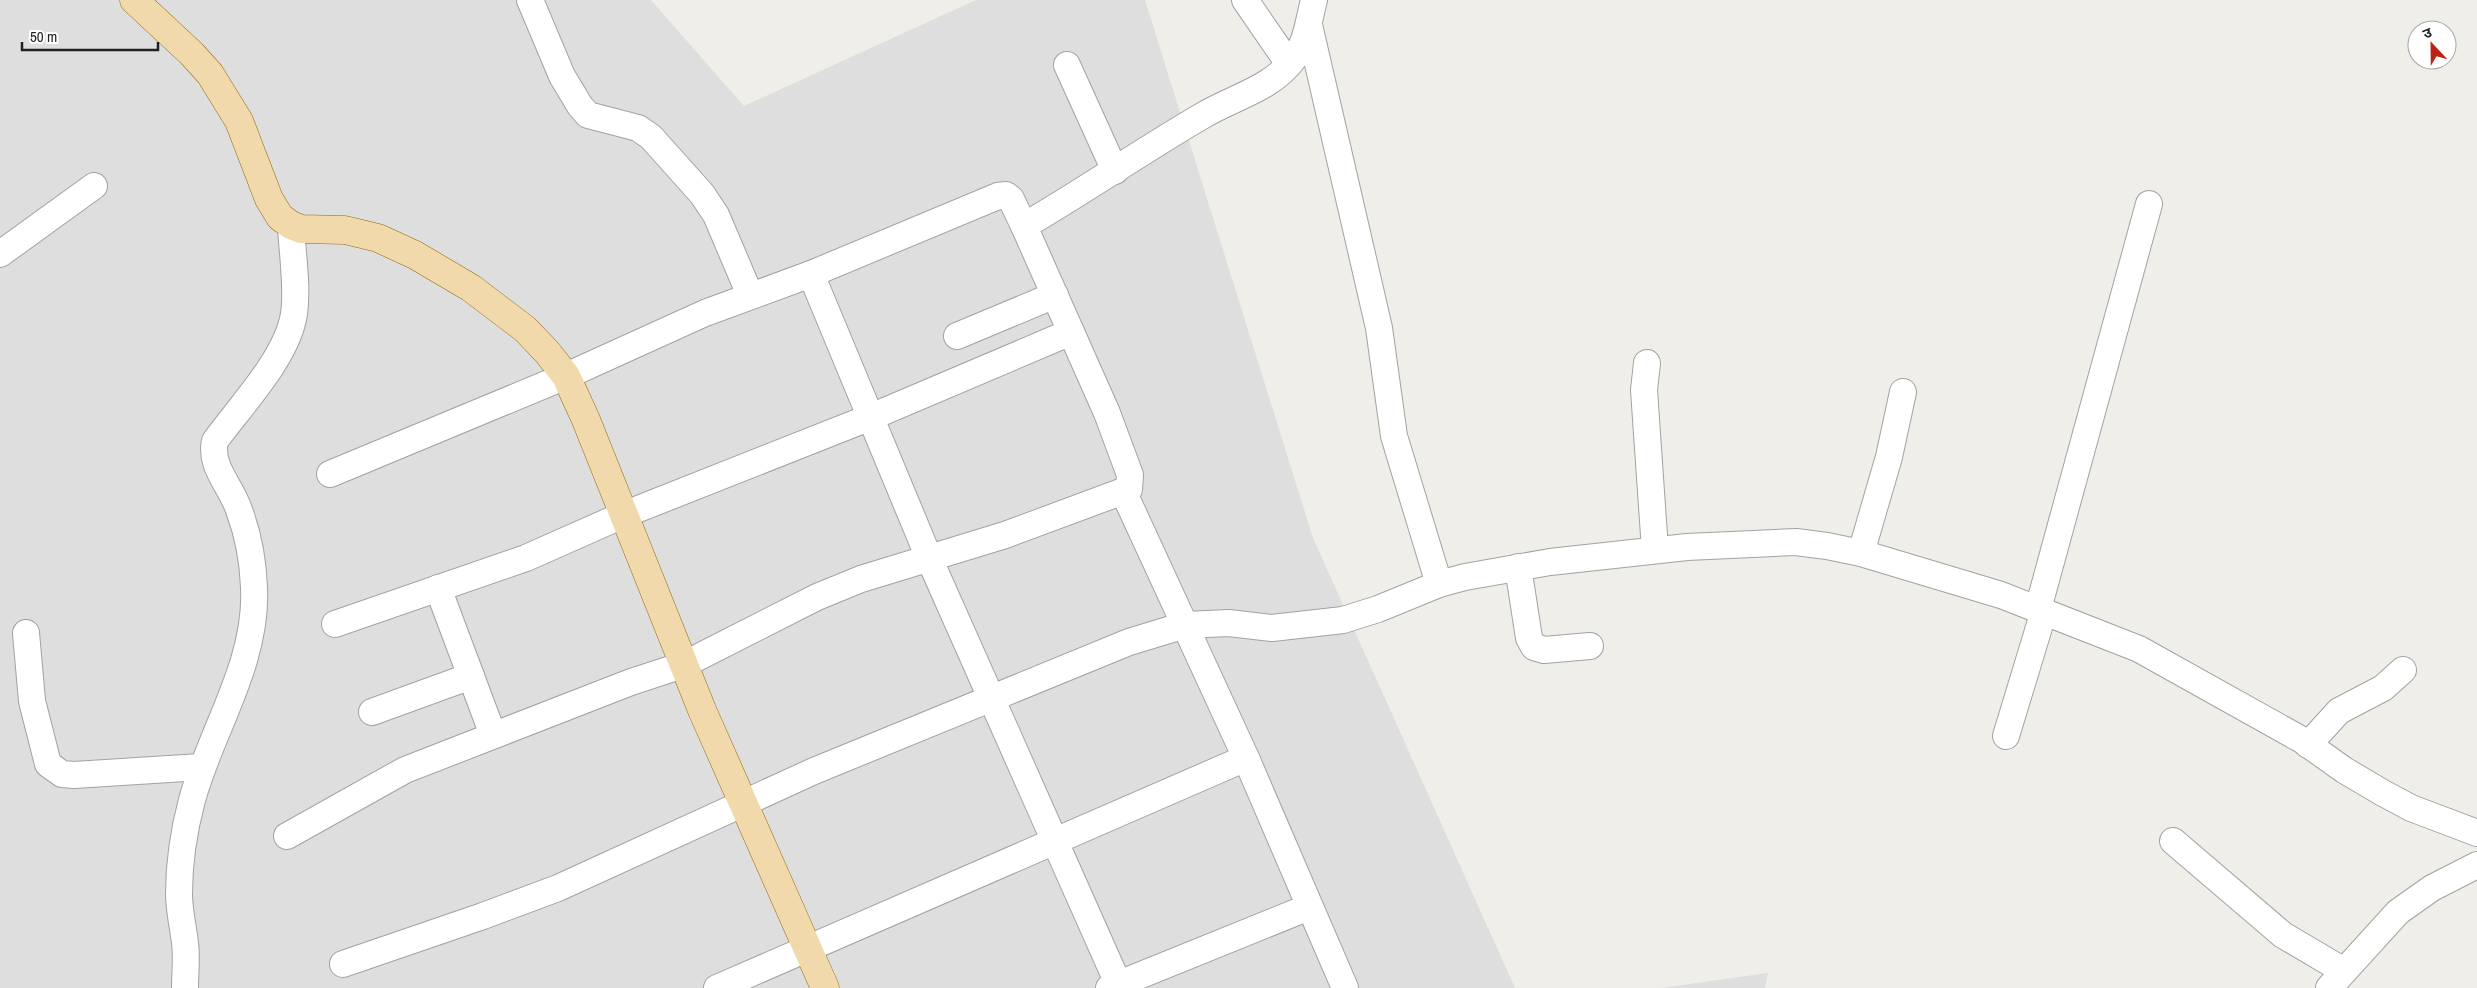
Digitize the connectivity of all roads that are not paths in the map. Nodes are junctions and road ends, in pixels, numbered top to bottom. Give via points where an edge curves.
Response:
1 (134, 0) edge
2 (530, 0) edge
3 (1245, 0) edge
4 (1314, 0) edge
5 (1309, 26) junction
6 (1289, 64) junction
7 (1068, 65) dead end
8 (1115, 171) junction
9 (94, 186) dead end
10 (2149, 204) dead end
11 (291, 225) junction
12 (1024, 226) junction
13 (0, 254) edge
14 (811, 274) junction
15 (750, 295) junction
16 (1055, 295) junction
17 (1071, 332) junction
18 (957, 336) dead end
19 (1647, 363) dead end
20 (566, 376) junction
21 (1903, 392) dead end
22 (871, 417) junction
23 (330, 474) dead end
24 (1124, 493) junction
25 (623, 515) junction
26 (1655, 550) junction
27 (1861, 554) junction
28 (929, 558) junction
29 (1518, 567) junction
30 (1439, 584) junction
31 (438, 588) junction
32 (2041, 610) junction
33 (335, 624) dead end
34 (1185, 625) junction
35 (26, 633) dead end
36 (1590, 646) dead end
37 (683, 665) junction
38 (2403, 670) dead end
39 (471, 676) junction
40 (991, 700) junction
41 (372, 712) dead end
42 (493, 735) junction
43 (2006, 736) dead end
44 (2308, 745) junction
45 (1246, 758) junction
46 (201, 767) junction
47 (742, 805) junction
48 (2477, 833) edge
49 (287, 836) dead end
50 (2173, 841) dead end
51 (1055, 842) junction
52 (2477, 865) edge
53 (1309, 907) junction
54 (807, 948) junction
55 (343, 964) dead end
56 (2336, 979) edge
57 (1116, 987) edge
58 (185, 988) edge
59 (717, 988) edge
60 (825, 988) edge
61 (1345, 988) edge

1 - 11 main road via 210,74 239,121 268,199 280,217
2 - 15 street via 562,76 580,106 588,115 638,128 683,172 716,214
3 - 6 street
4 - 5 street
5 - 6 street
5 - 30 street via 1379,328 1394,436
6 - 8 street via 1263,87 1204,114
7 - 8 street
8 - 12 street
9 - 13 street
10 - 32 street
11 - 20 main road via 301,229 362,232 415,255 471,288 525,329
11 - 46 street via 294,297 291,328 265,374 215,441 212,452 245,527 255,590 240,670
12 - 14 street via 1011,199 1006,195 998,196
12 - 16 street
14 - 15 street
14 - 22 street
15 - 20 street
16 - 17 street
16 - 18 street
17 - 22 street
17 - 24 street via 1130,475 1131,486
19 - 26 street via 1644,390
20 - 23 street
20 - 25 main road
21 - 27 street via 1889,457
22 - 25 street
22 - 28 street
24 - 28 street
24 - 34 street
25 - 31 street via 526,558
25 - 37 main road
26 - 27 street via 1796,542
26 - 29 street
27 - 32 street
28 - 37 street via 861,578
28 - 40 street
29 - 30 street
29 - 36 street via 1529,638 1534,647 1544,650
30 - 34 street via 1343,620 1272,628 1229,623
31 - 33 street
31 - 39 street
32 - 43 street
32 - 44 street via 2139,649
34 - 40 street via 1129,642
34 - 45 street
35 - 46 street via 32,700 44,754 53,770 74,776
37 - 42 street
37 - 47 main road
38 - 44 street via 2383,688 2339,711
39 - 41 street
39 - 42 street
40 - 47 street via 814,771
40 - 51 street
42 - 49 street via 404,770
44 - 48 street via 2344,770 2411,808
45 - 51 street
45 - 53 street
46 - 58 street via 191,802 180,873
47 - 54 main road
47 - 55 street via 558,888
50 - 56 street
51 - 54 street
51 - 57 street
52 - 56 street via 2432,888 2398,912
53 - 57 street
53 - 61 street
54 - 59 street
54 - 60 main road

